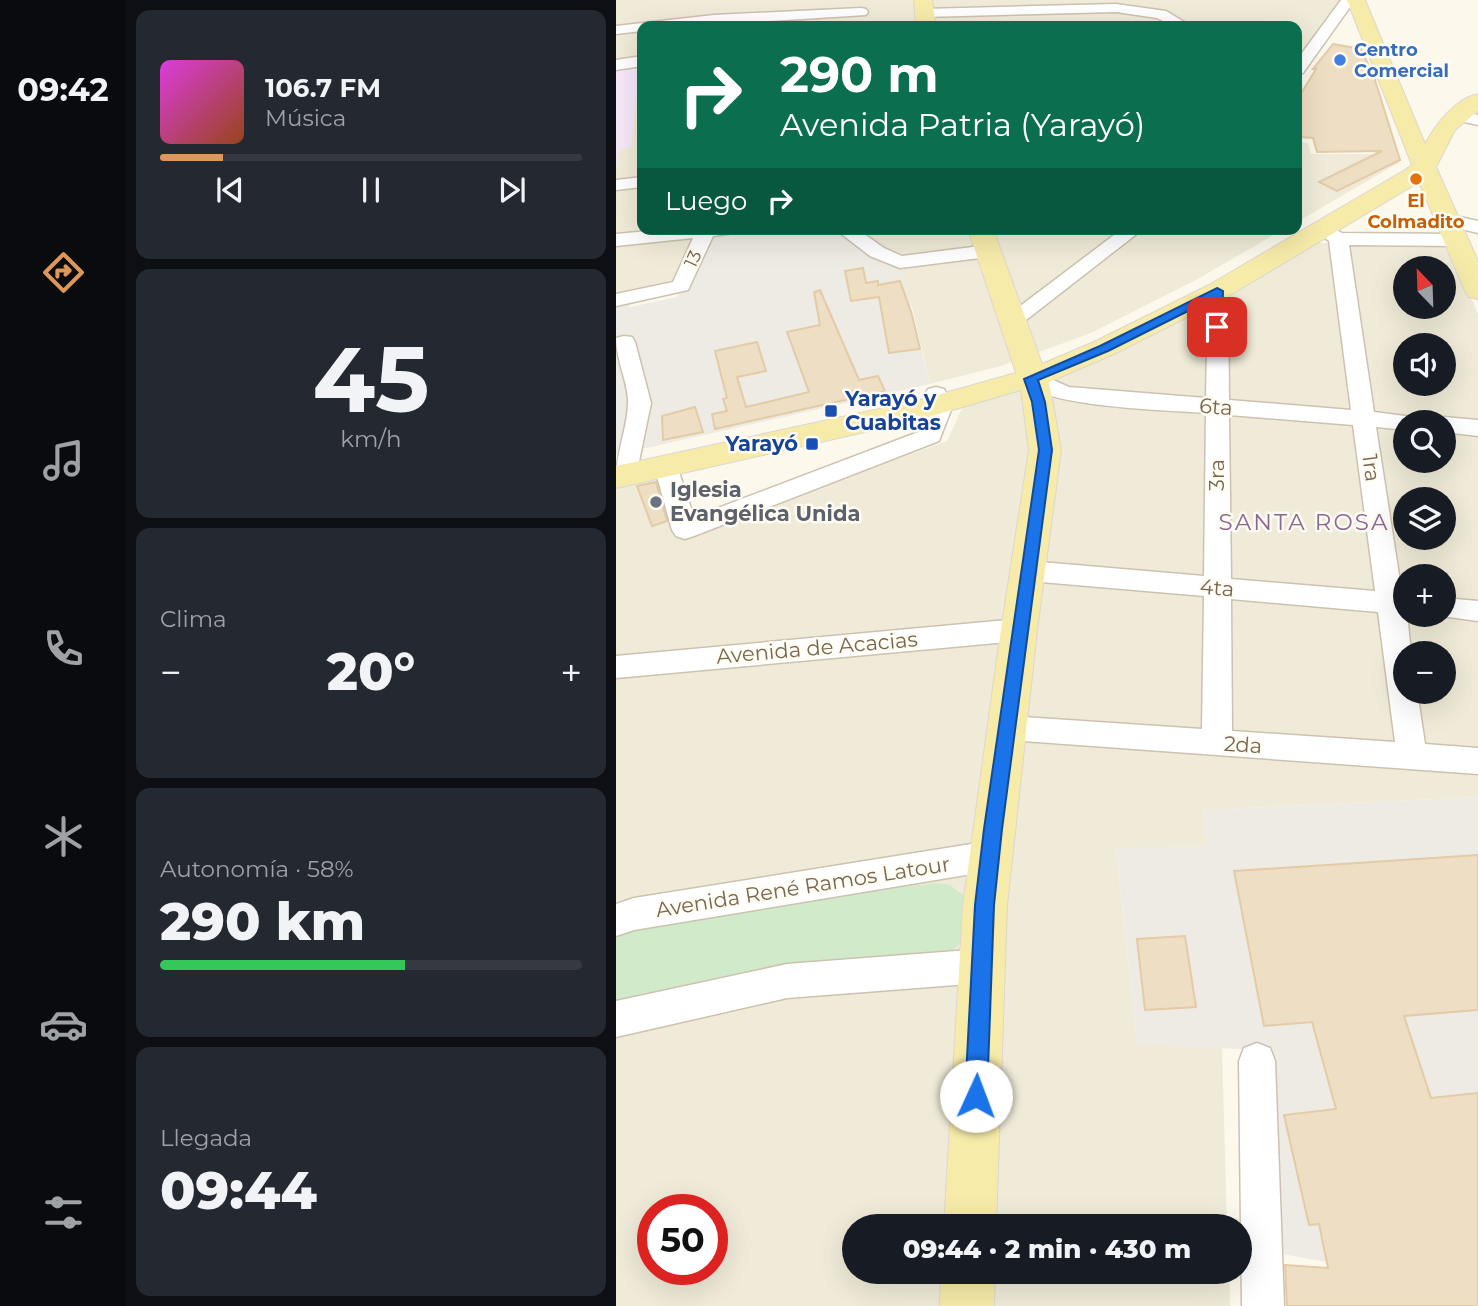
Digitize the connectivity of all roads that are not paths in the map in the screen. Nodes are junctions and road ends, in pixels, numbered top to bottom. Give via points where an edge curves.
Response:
1 (1175, 0) edge
2 (1348, 0) edge
3 (1356, 0) edge
4 (1367, 0) edge
5 (1030, 5) edge
6 (1150, 11) junction
7 (861, 12) dead end
8 (815, 13) edge
9 (925, 13) edge
10 (735, 21) edge
11 (1174, 21) edge
12 (637, 29) edge
13 (616, 30) edge
14 (1303, 52) edge
15 (637, 62) edge
16 (616, 65) edge
17 (1478, 80) edge
18 (1478, 100) edge
19 (1430, 109) edge
20 (1424, 149) junction
21 (637, 183) edge
22 (1399, 184) junction
23 (616, 185) edge
24 (1456, 227) edge
25 (1317, 230) edge
26 (671, 235) edge
27 (713, 235) edge
28 (853, 235) edge
29 (1126, 235) edge
30 (616, 240) edge
31 (984, 240) edge
32 (1217, 291) junction
33 (1478, 291) edge
34 (616, 300) edge
35 (1014, 320) junction
36 (624, 342) dead end
37 (1032, 384) junction
38 (939, 399) junction
39 (1217, 407) junction
40 (1364, 419) junction
41 (1393, 421) edge
42 (1456, 426) edge
43 (1478, 428) edge
44 (666, 466) junction
45 (621, 471) edge
46 (1029, 571) junction
47 (1393, 576) edge
48 (1217, 588) junction
49 (1393, 603) edge
50 (1456, 609) edge
51 (1478, 611) edge
52 (1400, 627) edge
53 (1019, 630) junction
54 (616, 667) edge
55 (1008, 728) junction
56 (1217, 743) junction
57 (1412, 757) junction
58 (1478, 761) edge
59 (990, 856) junction
60 (616, 919) edge
61 (982, 966) junction
62 (616, 1019) edge
63 (1257, 1061) dead end
64 (971, 1214) edge
65 (968, 1284) edge
66 (967, 1306) edge
67 (1263, 1306) edge

1 - 6 street
2 - 14 street
3 - 19 main road
4 - 19 main road
5 - 6 street
5 - 9 street
6 - 11 street
7 - 8 street
8 - 10 street
12 - 13 street
15 - 16 street
17 - 19 main road
18 - 19 main road
19 - 20 main road
19 - 20 main road via 1446,126
20 - 22 main road
20 - 24 main road
20 - 24 main road
20 - 25 main road
21 - 23 street
22 - 24 main road via 1419,187
22 - 25 main road
24 - 25 street
24 - 25 street
24 - 33 main road
25 - 32 main road
25 - 37 main road via 1091,340
25 - 40 street, 1ra
26 - 30 street
27 - 34 street, 13 via 681,286
28 - 31 street via 900,262
29 - 35 street
31 - 35 main road
32 - 37 main road
32 - 39 street, 3ra
35 - 37 main road
36 - 45 street via 640,403
37 - 38 main road
37 - 38 main road via 1012,393
37 - 39 street, 6ta via 1069,394
37 - 46 main road via 1045,450
38 - 44 main road
38 - 44 street via 931,436 685,530
38 - 45 main road
39 - 40 street, 6ta
39 - 48 street, 3ra
40 - 41 street, 6ta
40 - 47 street, 1ra
42 - 43 street
44 - 45 main road
46 - 48 street, 4ta
46 - 53 main road
48 - 49 street, 4ta
48 - 56 street, 3ra
50 - 51 street
52 - 57 street, 1ra
53 - 54 street, Avenida de Acacias
53 - 55 main road
55 - 56 street, 2da
55 - 59 main road
56 - 57 street, 2da
57 - 58 street, 2da
59 - 60 street, Avenida René Ramos Latour
59 - 61 main road
61 - 62 street via 787,981
61 - 64 main road
63 - 67 street
65 - 66 main road

